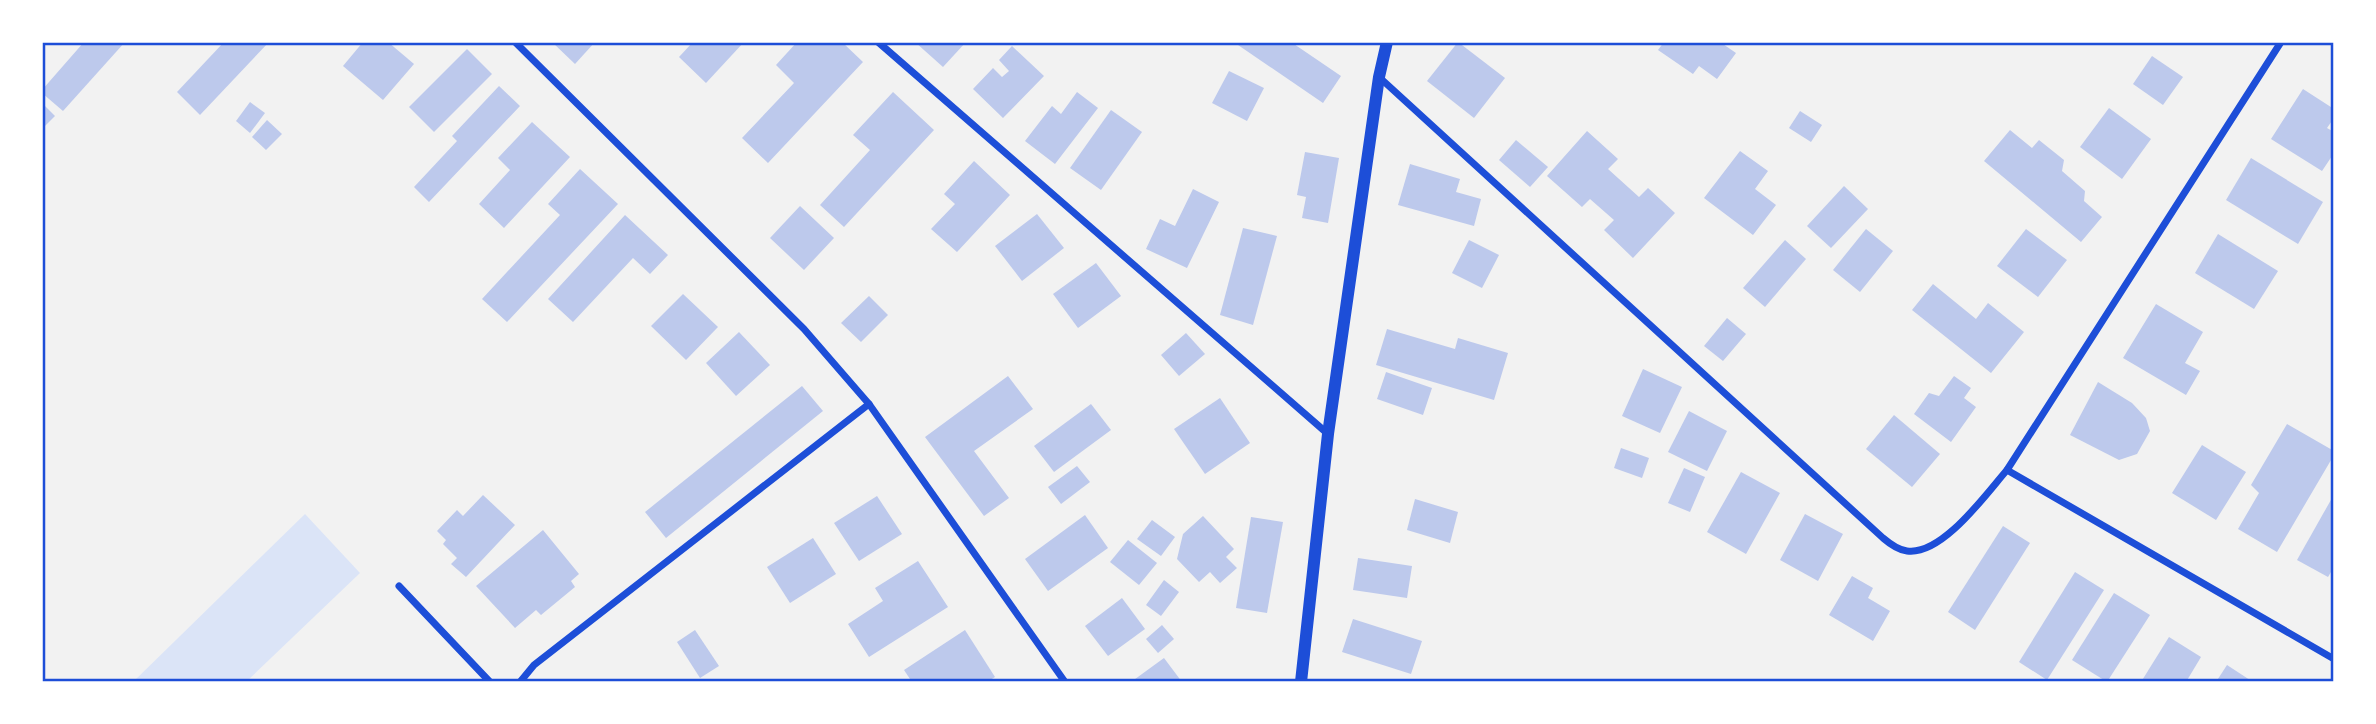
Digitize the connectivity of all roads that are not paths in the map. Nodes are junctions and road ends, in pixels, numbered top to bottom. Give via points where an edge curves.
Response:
1 (515, 42) edge
2 (878, 42) edge
3 (1387, 42) edge
4 (2281, 42) edge
5 (1380, 77) junction
6 (869, 404) junction
7 (1328, 434) junction
8 (2007, 470) junction
9 (399, 586) dead end
10 (2334, 659) edge
11 (490, 682) edge
12 (520, 682) edge
13 (1065, 682) edge
14 (1301, 682) edge

1 - 6 street via 804,329
2 - 7 street
3 - 5 street
4 - 8 street
5 - 7 street
5 - 8 street via 1883,538 1905,551 1930,547 1961,523
6 - 12 street via 534,665
6 - 13 street
7 - 14 street
8 - 10 street
9 - 11 street

